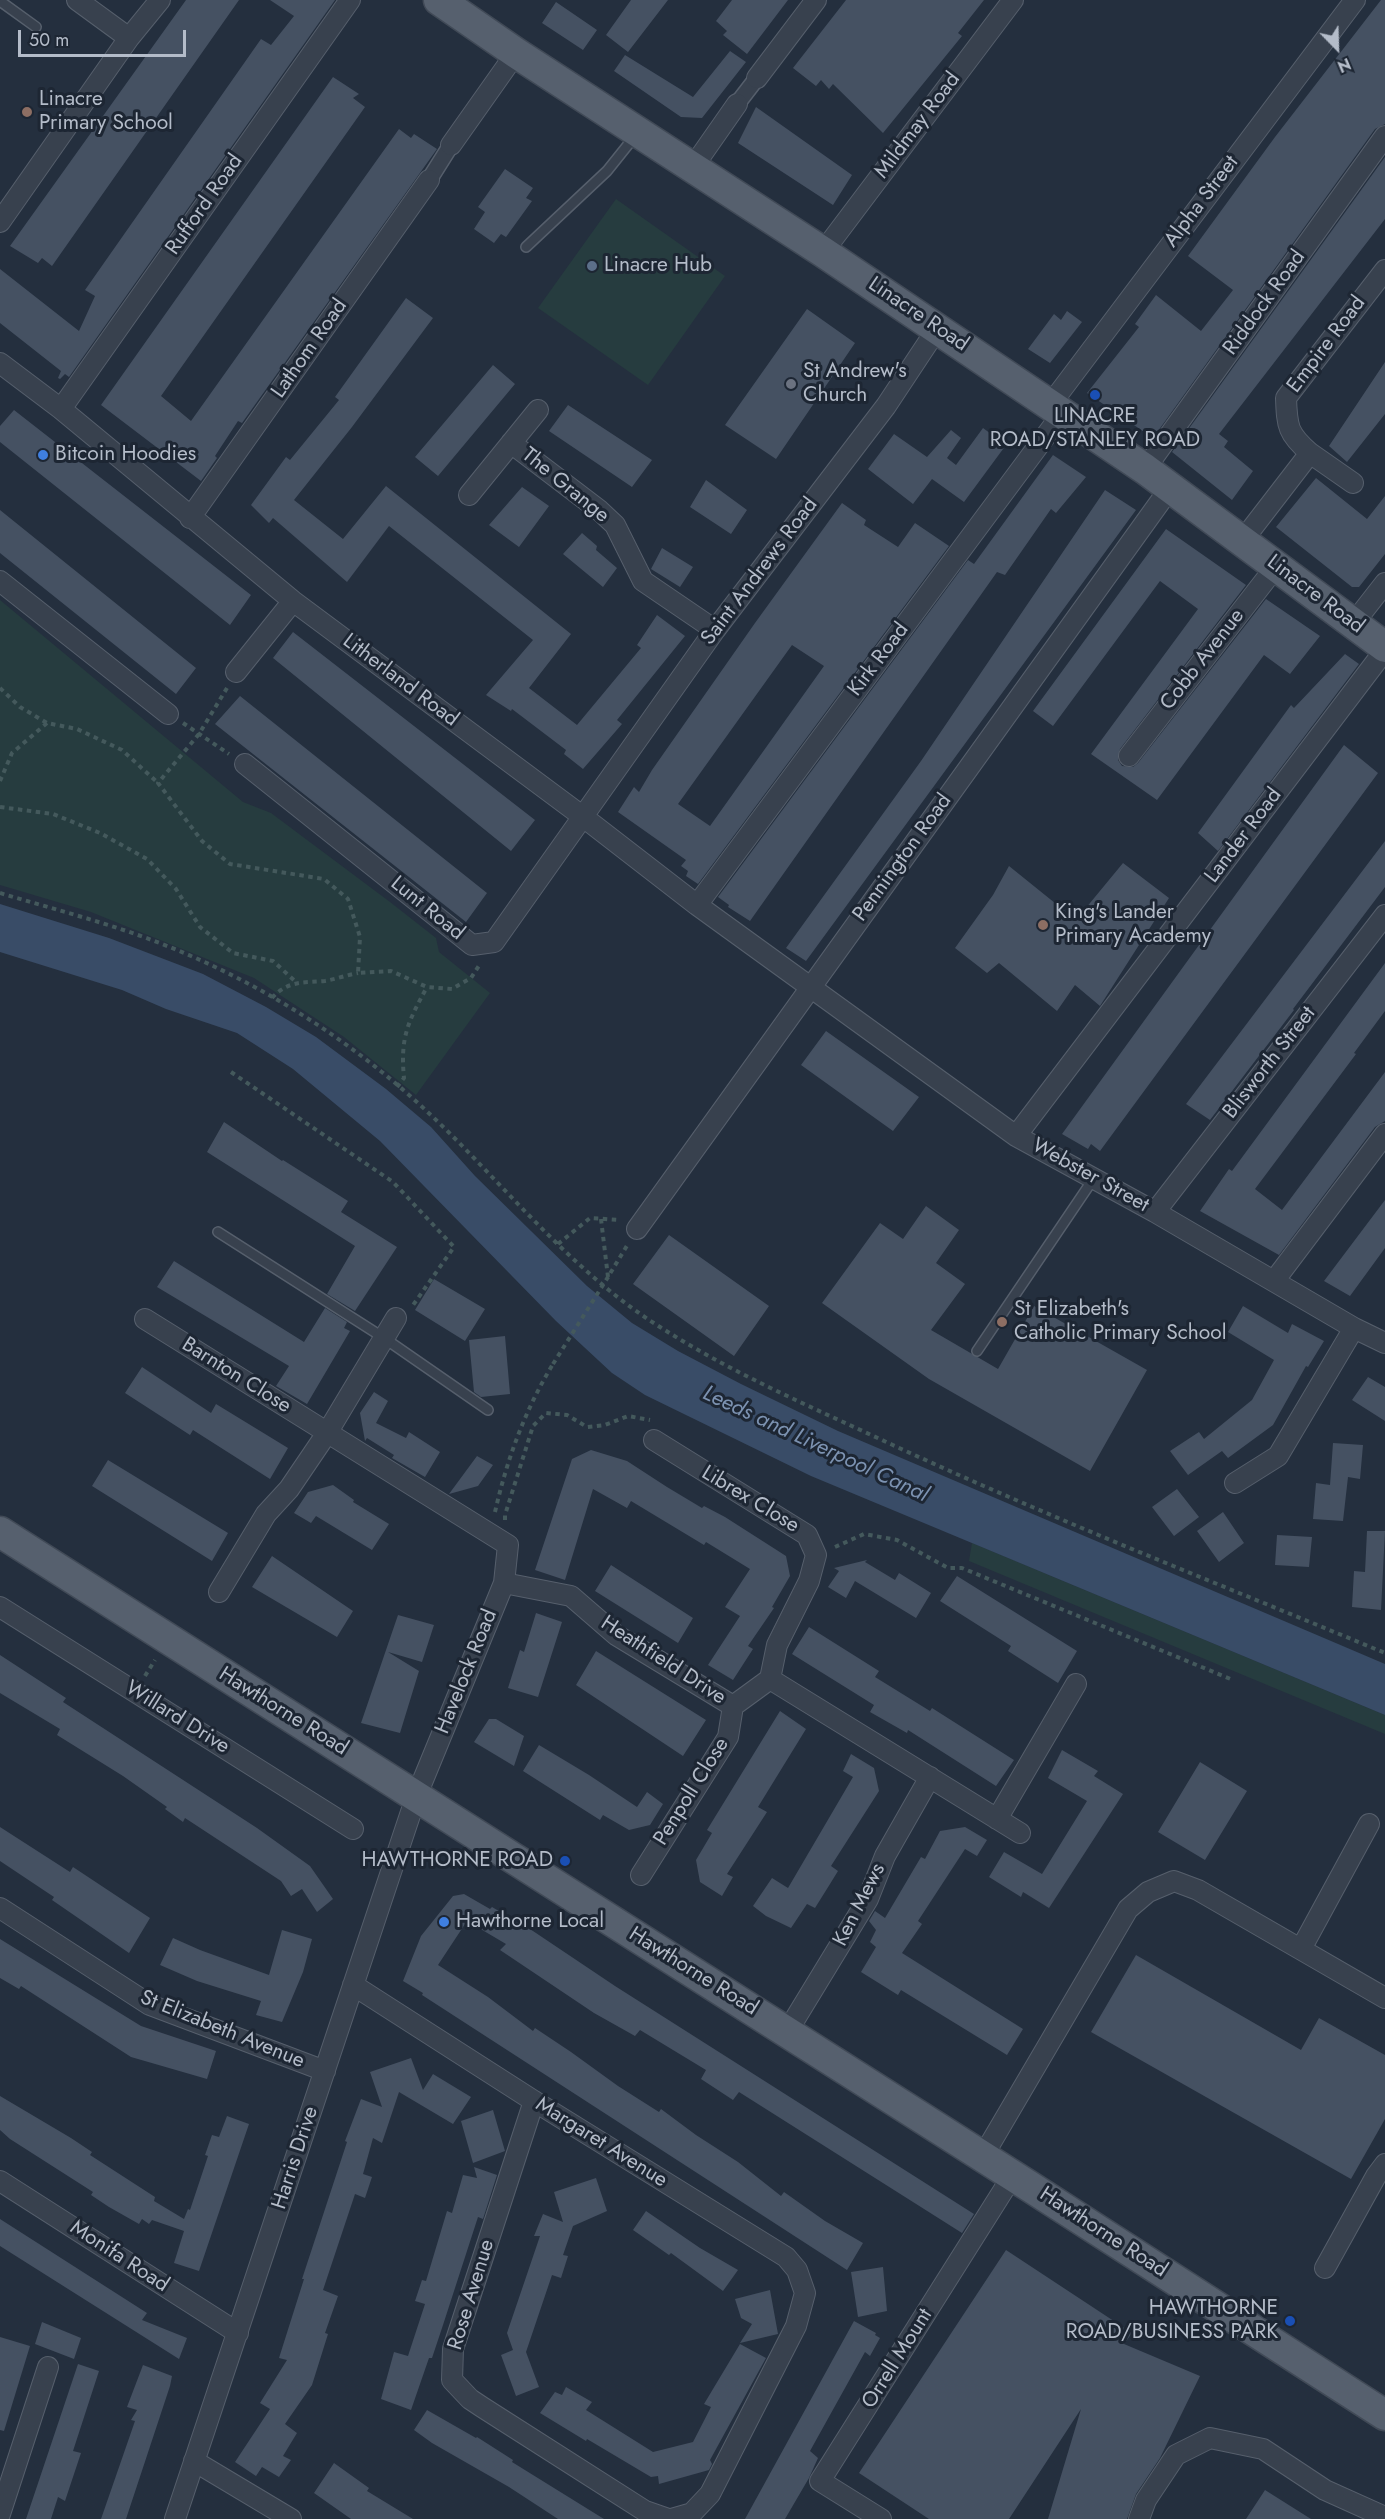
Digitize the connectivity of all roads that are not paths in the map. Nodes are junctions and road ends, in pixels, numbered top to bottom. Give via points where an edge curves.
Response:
1 (77, 0) edge
2 (160, 0) edge
3 (350, 0) edge
4 (439, 0) edge
5 (816, 0) edge
6 (1013, 0) edge
7 (1355, 0) edge
8 (0, 1) edge
9 (36, 27) dead end
10 (129, 38) junction
11 (516, 53) junction
12 (758, 78) joint
13 (737, 104) joint
14 (638, 131) junction
15 (1385, 136) edge
16 (451, 145) joint
17 (693, 167) junction
18 (429, 180) joint
19 (0, 222) edge
20 (526, 247) dead end
21 (823, 252) junction
22 (1385, 270) edge
23 (938, 329) junction
24 (4, 373) edge
25 (1056, 409) junction
26 (61, 410) junction
27 (538, 410) dead end
28 (512, 443) junction
29 (1310, 453) junction
30 (1145, 469) junction
31 (1353, 483) dead end
32 (1170, 488) junction
33 (469, 495) dead end
34 (190, 518) junction
35 (1243, 540) junction
36 (1277, 565) junction
37 (0, 580) edge
38 (1385, 583) edge
39 (293, 601) junction
40 (1353, 624) junction
41 (716, 630) junction
42 (1385, 649) edge
43 (236, 672) road end
44 (168, 714) road end
45 (1129, 756) dead end
46 (245, 764) road end
47 (582, 816) junction
48 (697, 905) junction
49 (1385, 915) edge
50 (810, 986) junction
51 (1385, 1134) edge
52 (1016, 1136) junction
53 (1094, 1178) junction
54 (1155, 1212) junction
55 (637, 1229) road end
56 (218, 1232) dead end
57 (1274, 1281) junction
58 (396, 1318) road end
59 (145, 1319) dead end
60 (1354, 1328) junction
61 (384, 1338) junction
62 (1385, 1343) edge
63 (977, 1351) dead end
64 (488, 1410) dead end
65 (327, 1433) junction
66 (656, 1433) road end
67 (1235, 1483) dead end
68 (0, 1533) edge
69 (508, 1545) joint
70 (504, 1583) junction
71 (219, 1592) dead end
72 (0, 1607) edge
73 (770, 1679) junction
74 (1076, 1684) dead end
75 (733, 1706) junction
76 (930, 1777) junction
77 (416, 1797) junction
78 (997, 1819) junction
79 (1369, 1824) dead end
80 (353, 1829) dead end
81 (1020, 1833) dead end
82 (641, 1875) dead end
83 (0, 1908) edge
84 (1301, 1950) junction
85 (353, 1984) junction
86 (1385, 1998) edge
87 (787, 2032) junction
88 (325, 2071) junction
89 (534, 2101) junction
90 (983, 2156) junction
91 (1385, 2164) edge
92 (1012, 2175) junction
93 (0, 2181) edge
94 (1324, 2268) dead end
95 (796, 2326) joint
96 (238, 2333) junction
97 (48, 2367) dead end
98 (1385, 2415) edge
99 (194, 2461) junction
100 (4, 2487) edge
101 (0, 2514) edge
102 (1385, 2517) edge
103 (175, 2519) edge
104 (291, 2519) edge
105 (670, 2519) edge
106 (881, 2519) edge
107 (1139, 2519) edge

1 - 10 street
2 - 10 street
3 - 26 street, Rufford Road
4 - 11 main road, Linacre Road
5 - 12 street
6 - 21 street, Mildmay Road
7 - 25 street, Alpha Street
8 - 9 lane
10 - 19 street
11 - 14 main road, Linacre Road
11 - 16 street
12 - 13 street
13 - 17 street
14 - 17 main road, Linacre Road
14 - 20 lane via 607,171
15 - 30 street, Riddock Road
16 - 18 street
17 - 21 main road, Linacre Road
18 - 34 street, Lathom Road
21 - 23 main road, Linacre Road
22 - 29 street, Empire Road via 1286,398 1287,424 1293,439
23 - 25 main road, Linacre Road
23 - 41 street, Saint Andrews Road via 886,406
24 - 26 street, Litherland Road
25 - 30 main road, Linacre Road
25 - 48 street, Kirk Road
26 - 34 street, Litherland Road
27 - 28 street, The Grange
28 - 33 street, The Grange
28 - 41 street, The Grange via 615,525 643,581
29 - 31 street, Empire Road
29 - 35 street
30 - 32 main road, Linacre Road
32 - 35 main road, Linacre Road
32 - 50 street, Pennington Road
34 - 39 street, Litherland Road
35 - 36 main road, Linacre Road
36 - 40 main road, Linacre Road
36 - 45 street, Cobb Avenue
37 - 44 street
38 - 40 street
39 - 43 street
39 - 47 street, Litherland Road
40 - 42 main road, Linacre Road
41 - 47 street, Saint Andrews Road
42 - 52 street, Lander Road
46 - 47 street, Lunt Road via 472,945 494,942
47 - 48 street, Litherland Road
48 - 50 street, Litherland Road
49 - 54 street, Blisworth Street
50 - 52 street, Webster Street
50 - 55 street, Pennington Road
51 - 57 street
52 - 53 street, Webster Street
53 - 54 street, Webster Street
53 - 63 lane
54 - 57 street, Webster Street
56 - 61 lane
57 - 60 street, Webster Street
58 - 61 street
59 - 65 street, Barnton Close
60 - 62 street, Webster Street
60 - 67 street via 1278,1456
61 - 64 lane
61 - 65 street
65 - 69 street, Barnton Close
65 - 71 street via 290,1489 266,1514
66 - 73 street, Librex Close via 807,1535 816,1555 809,1581 777,1645
68 - 77 main road, Hawthorne Road
69 - 70 street, Havelock Road
70 - 75 street, Heathfield Drive via 571,1596 616,1635
70 - 77 street, Havelock Road
72 - 80 street, Willard Drive
73 - 75 street, Heathfield Drive
73 - 76 street
74 - 78 street
75 - 82 street, Penpoll Close via 728,1737
76 - 78 street
76 - 87 street, Ken Mews via 885,1856 867,1899
77 - 85 street, Harris Drive
77 - 87 main road, Hawthorne Road
78 - 81 street
79 - 84 street
83 - 88 street, St Elizabeth Avenue via 150,2005
84 - 86 street
84 - 90 street via 1198,1890 1174,1881 1148,1892 1128,1909
85 - 88 street, Harris Drive
85 - 89 street, Margaret Avenue
87 - 90 main road, Hawthorne Road
88 - 96 street, Harris Drive
89 - 95 street, Margaret Avenue via 786,2258 797,2270 806,2294
89 - 105 street, Rose Avenue via 453,2349 452,2380 492,2414 645,2511
90 - 92 main road, Hawthorne Road
91 - 94 street
92 - 98 main road, Hawthorne Road
92 - 106 street, Orrell Mount via 820,2481
93 - 96 street, Monifa Road
95 - 105 street, Rose Avenue via 711,2494 692,2513
96 - 99 street, Harris Drive
97 - 100 street
99 - 103 street, Harris Drive
99 - 104 street
100 - 101 street
102 - 107 street via 1325,2490 1263,2448 1210,2438 1176,2455 1146,2500

